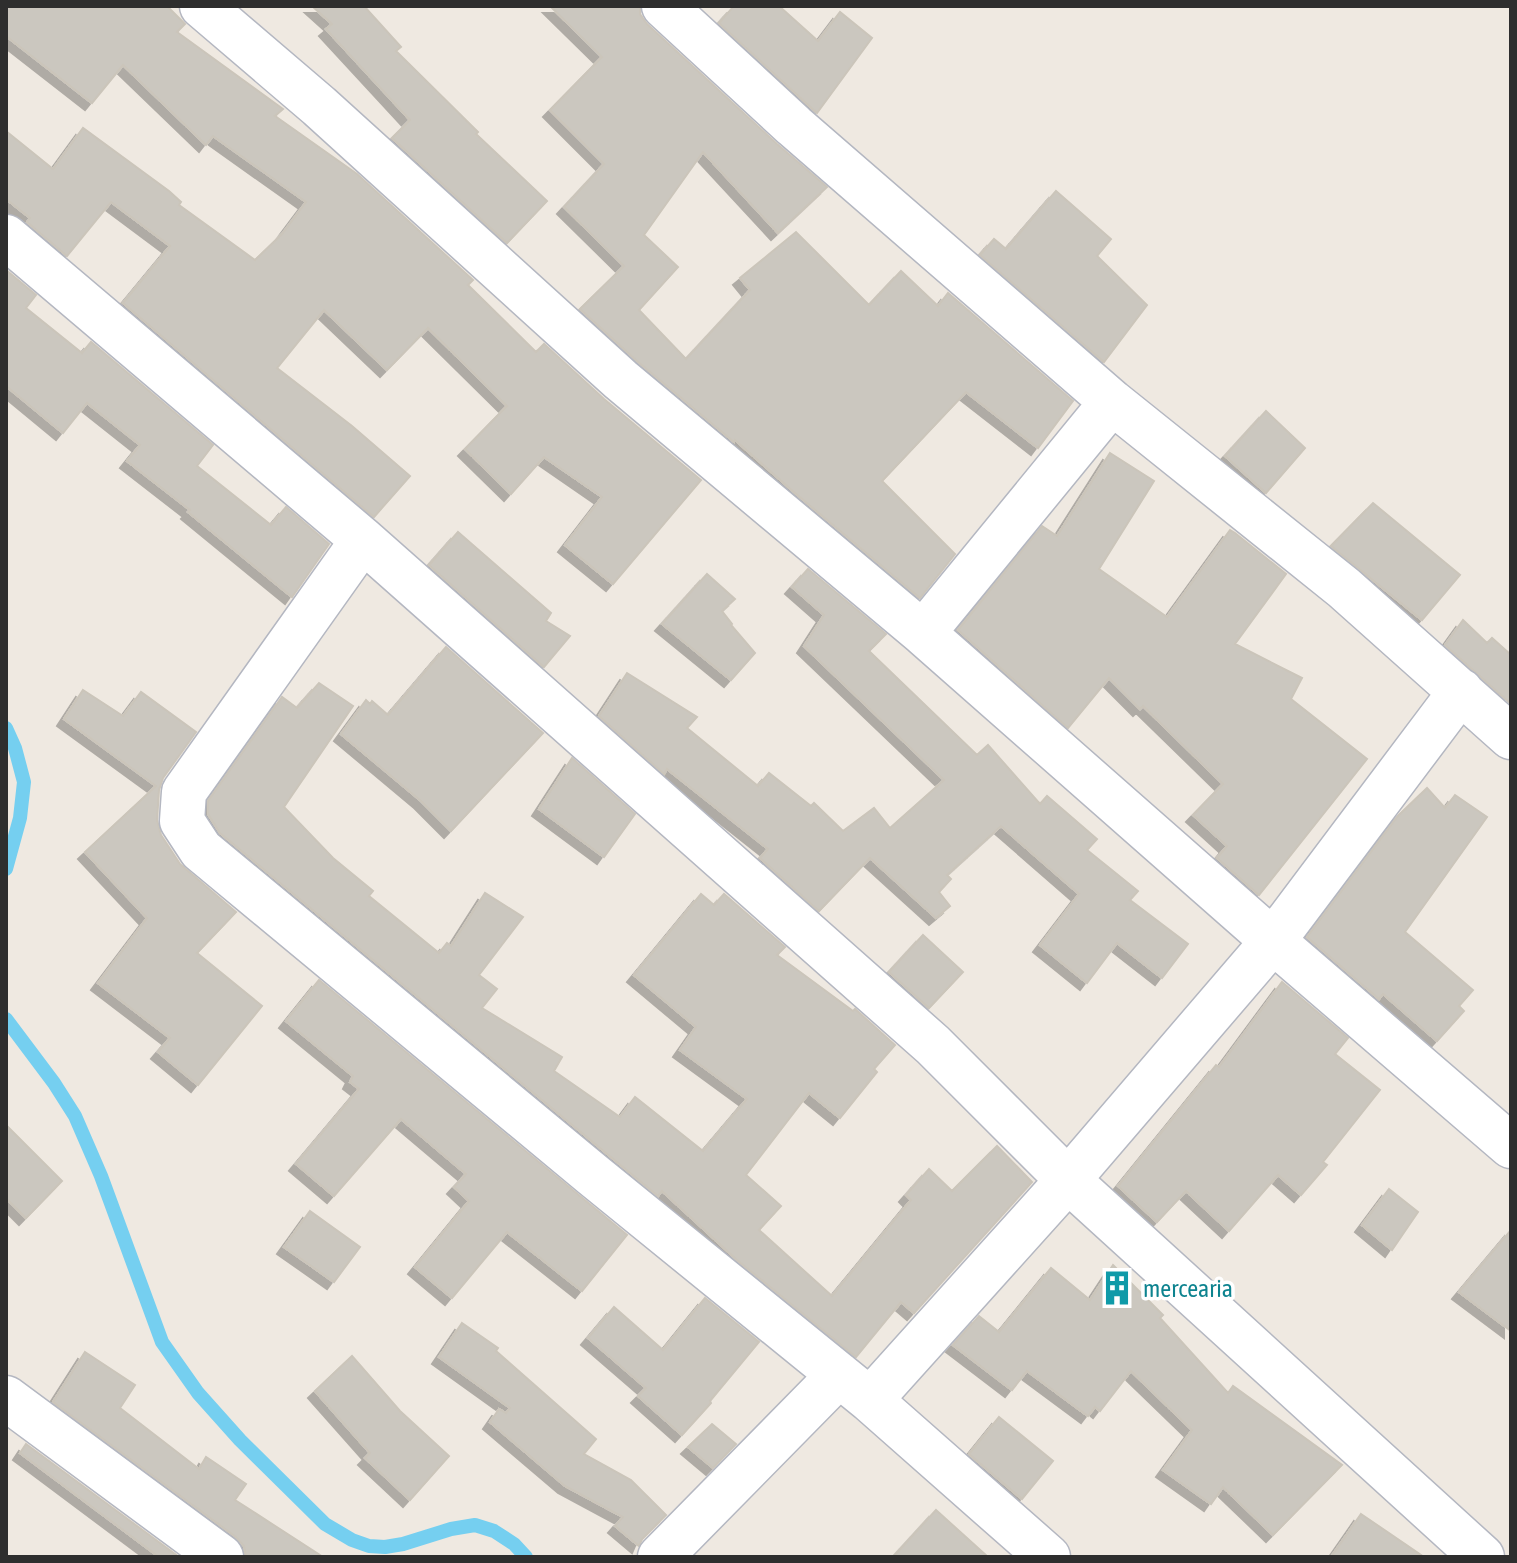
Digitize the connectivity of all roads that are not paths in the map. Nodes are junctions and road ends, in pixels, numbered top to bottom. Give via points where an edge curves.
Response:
1 (202, 6) edge
2 (664, 6) edge
3 (6, 237) edge
4 (1112, 402) junction
5 (363, 540) junction
6 (923, 633) junction
7 (1461, 691) junction
8 (1511, 737) edge
9 (1273, 941) junction
10 (1511, 1146) edge
11 (1068, 1180) junction
12 (855, 1387) junction
13 (6, 1398) edge
14 (221, 1557) edge
15 (660, 1557) edge
16 (1048, 1557) edge
17 (1482, 1557) edge

1 - 6 street via 621,380
2 - 4 street
3 - 5 street
4 - 6 street
4 - 7 street via 1344,588
5 - 11 street via 933,1045
5 - 12 street via 184,792 182,821 201,850
6 - 9 street
7 - 8 street
7 - 9 street
9 - 10 street
9 - 11 street
11 - 12 street
11 - 17 street
12 - 15 street
12 - 16 street
13 - 14 street

